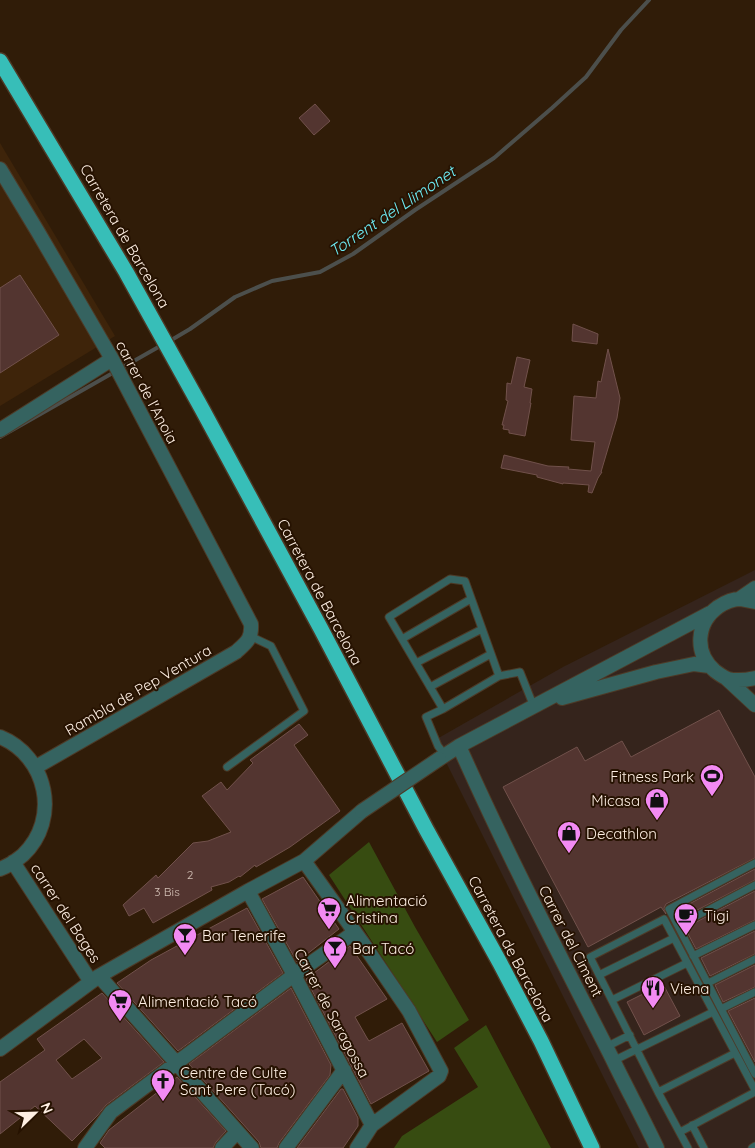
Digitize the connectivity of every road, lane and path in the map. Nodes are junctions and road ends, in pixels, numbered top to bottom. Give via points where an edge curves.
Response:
1 (0, 62) edge
2 (0, 169) edge
3 (112, 359) junction
4 (0, 430) edge
5 (755, 588) edge
6 (739, 599) junction
7 (472, 600) junction
8 (755, 602) edge
9 (710, 613) junction
10 (482, 629) junction
11 (250, 636) junction
12 (402, 639) junction
13 (491, 654) junction
14 (416, 663) junction
15 (709, 666) junction
16 (499, 676) junction
17 (755, 678) edge
18 (727, 679) junction
19 (430, 687) junction
20 (537, 705) junction
21 (755, 705) edge
22 (443, 709) junction
23 (0, 737) edge
24 (459, 746) junction
25 (442, 757) junction
26 (36, 767) junction
27 (227, 767) dead end
28 (304, 861) junction
29 (13, 862) junction
30 (755, 862) edge
31 (0, 870) edge
32 (755, 885) edge
33 (248, 891) junction
34 (755, 925) edge
35 (678, 926) junction
36 (355, 932) junction
37 (674, 938) junction
38 (694, 956) junction
39 (755, 960) edge
40 (686, 963) junction
41 (294, 975) junction
42 (599, 976) junction
43 (95, 979) junction
44 (708, 982) junction
45 (755, 992) edge
46 (612, 1000) junction
47 (721, 1009) junction
48 (712, 1012) junction
49 (630, 1035) junction
50 (0, 1045) edge
51 (606, 1047) junction
52 (0, 1049) edge
53 (637, 1050) junction
54 (735, 1053) junction
55 (613, 1061) junction
56 (177, 1063) junction
57 (344, 1070) junction
58 (755, 1074) edge
59 (755, 1091) edge
60 (658, 1092) junction
61 (372, 1125) junction
62 (692, 1125) junction
63 (237, 1132) junction
64 (680, 1132) junction
65 (85, 1148) edge
66 (222, 1148) edge
67 (252, 1148) edge
68 (286, 1148) edge
69 (357, 1148) edge
70 (592, 1148) edge
71 (657, 1148) edge
72 (688, 1148) edge
73 (704, 1148) edge

1 - 70 highway, Carretera de Barcelona via 126,272 206,416 500,963
2 - 3 street, carrer de l'Anoia
3 - 4 street
3 - 11 street, carrer de l'Anoia via 251,624
5 - 6 street
6 - 8 street
6 - 9 street via 724,603
7 - 10 lane
7 - 12 lane
7 - 12 lane via 465,581 450,579 389,617
9 - 15 street via 704,622 700,645
9 - 20 street
10 - 13 lane
10 - 14 lane
11 - 26 street, Rambla de Pep Ventura via 249,641 236,652
11 - 27 lane via 271,646 304,711
12 - 14 lane
13 - 16 lane
13 - 19 lane
14 - 19 lane
15 - 18 street
15 - 20 street via 694,664 656,672
16 - 20 lane via 520,672
16 - 22 lane
17 - 18 street via 742,681
18 - 21 street
19 - 22 lane
20 - 24 street
22 - 25 lane via 426,717
23 - 26 street via 20,748
24 - 25 street
24 - 51 street, Carrer del Ciment
25 - 28 street, bridge via 362,811
26 - 29 street via 45,797 42,823 32,844
28 - 33 street
28 - 36 street
29 - 31 street
29 - 43 street, carrer del Bages
30 - 35 lane via 670,909
32 - 35 lane
33 - 41 street, Carrer de Saragossa
33 - 43 street
34 - 38 lane
35 - 38 lane
36 - 41 street
36 - 61 street via 409,1011 441,1071 439,1076
37 - 40 lane
37 - 42 lane
37 - 42 lane via 664,919 590,957
38 - 44 lane
39 - 44 lane
40 - 46 lane
40 - 48 lane
41 - 56 street
41 - 57 street, Carrer de Saragossa
42 - 46 lane
43 - 50 lane via 85,982
43 - 52 street
43 - 56 street, carrer del Bages
44 - 47 lane
45 - 47 lane
46 - 49 lane
47 - 58 lane
48 - 53 lane
48 - 54 lane
49 - 51 lane
49 - 53 lane
51 - 55 street, Carrer del Ciment
53 - 55 lane
53 - 60 lane
54 - 59 lane
54 - 60 lane
55 - 71 street, Carrer del Ciment
56 - 63 street, carrer del Bages
56 - 65 street via 111,1112
57 - 61 street, Carrer de Saragossa
57 - 68 street
59 - 62 lane
60 - 64 lane
61 - 69 street
62 - 64 lane
62 - 73 lane
63 - 66 street
63 - 67 street, carrer del Bages
64 - 72 lane

